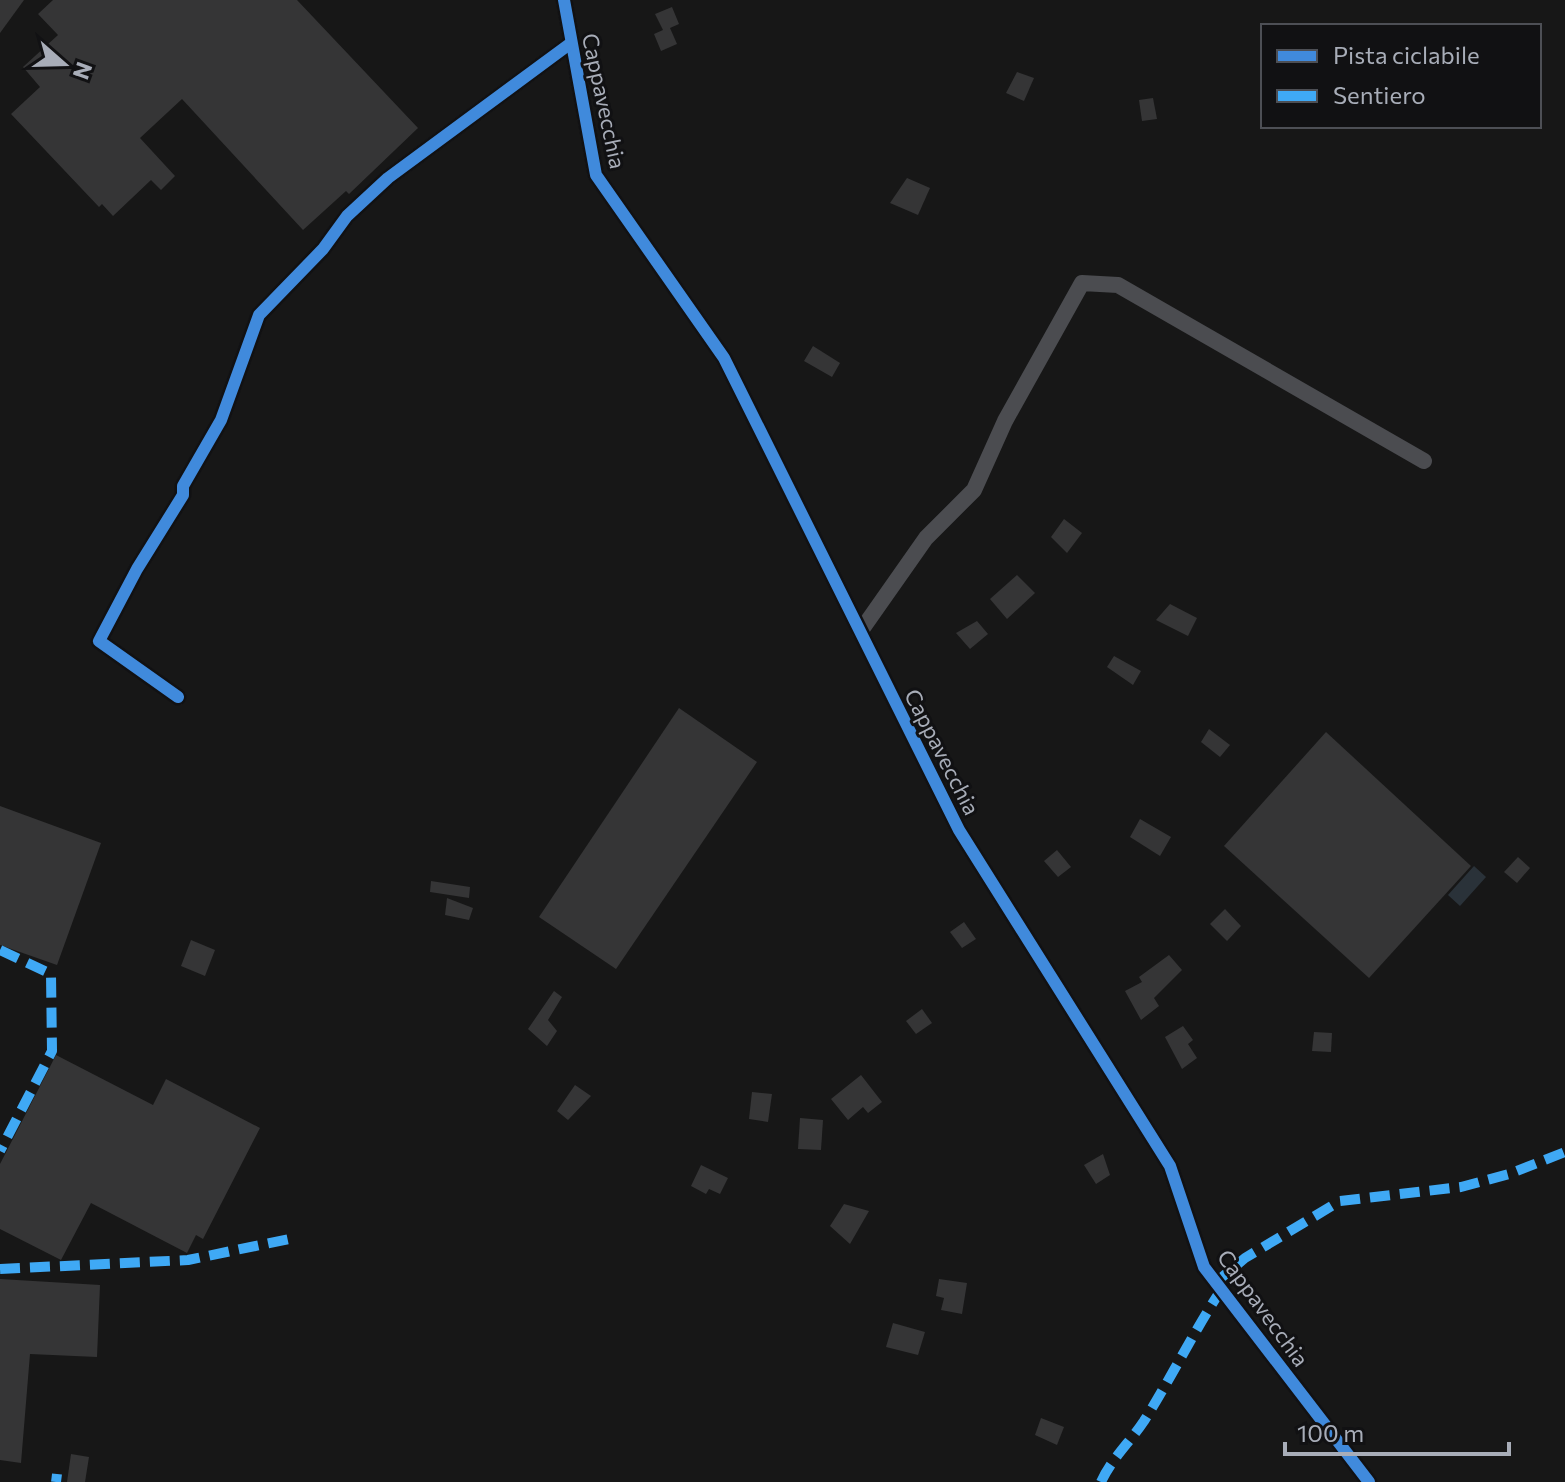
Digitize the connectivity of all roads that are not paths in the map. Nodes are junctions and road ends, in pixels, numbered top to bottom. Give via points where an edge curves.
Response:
1 (564, 0) edge
2 (571, 43) junction
3 (1424, 461) dead end
4 (860, 632) junction
5 (178, 697) dead end
6 (1369, 1482) edge

1 - 2 street, Cappavecchia
2 - 4 street, Cappavecchia via 596,175 724,358
2 - 5 street via 388,178 259,315 221,420 99,641
3 - 4 street via 1118,285 1082,283 1005,421 974,490 926,538
4 - 6 street, Cappavecchia via 959,830 1170,1166 1204,1267

